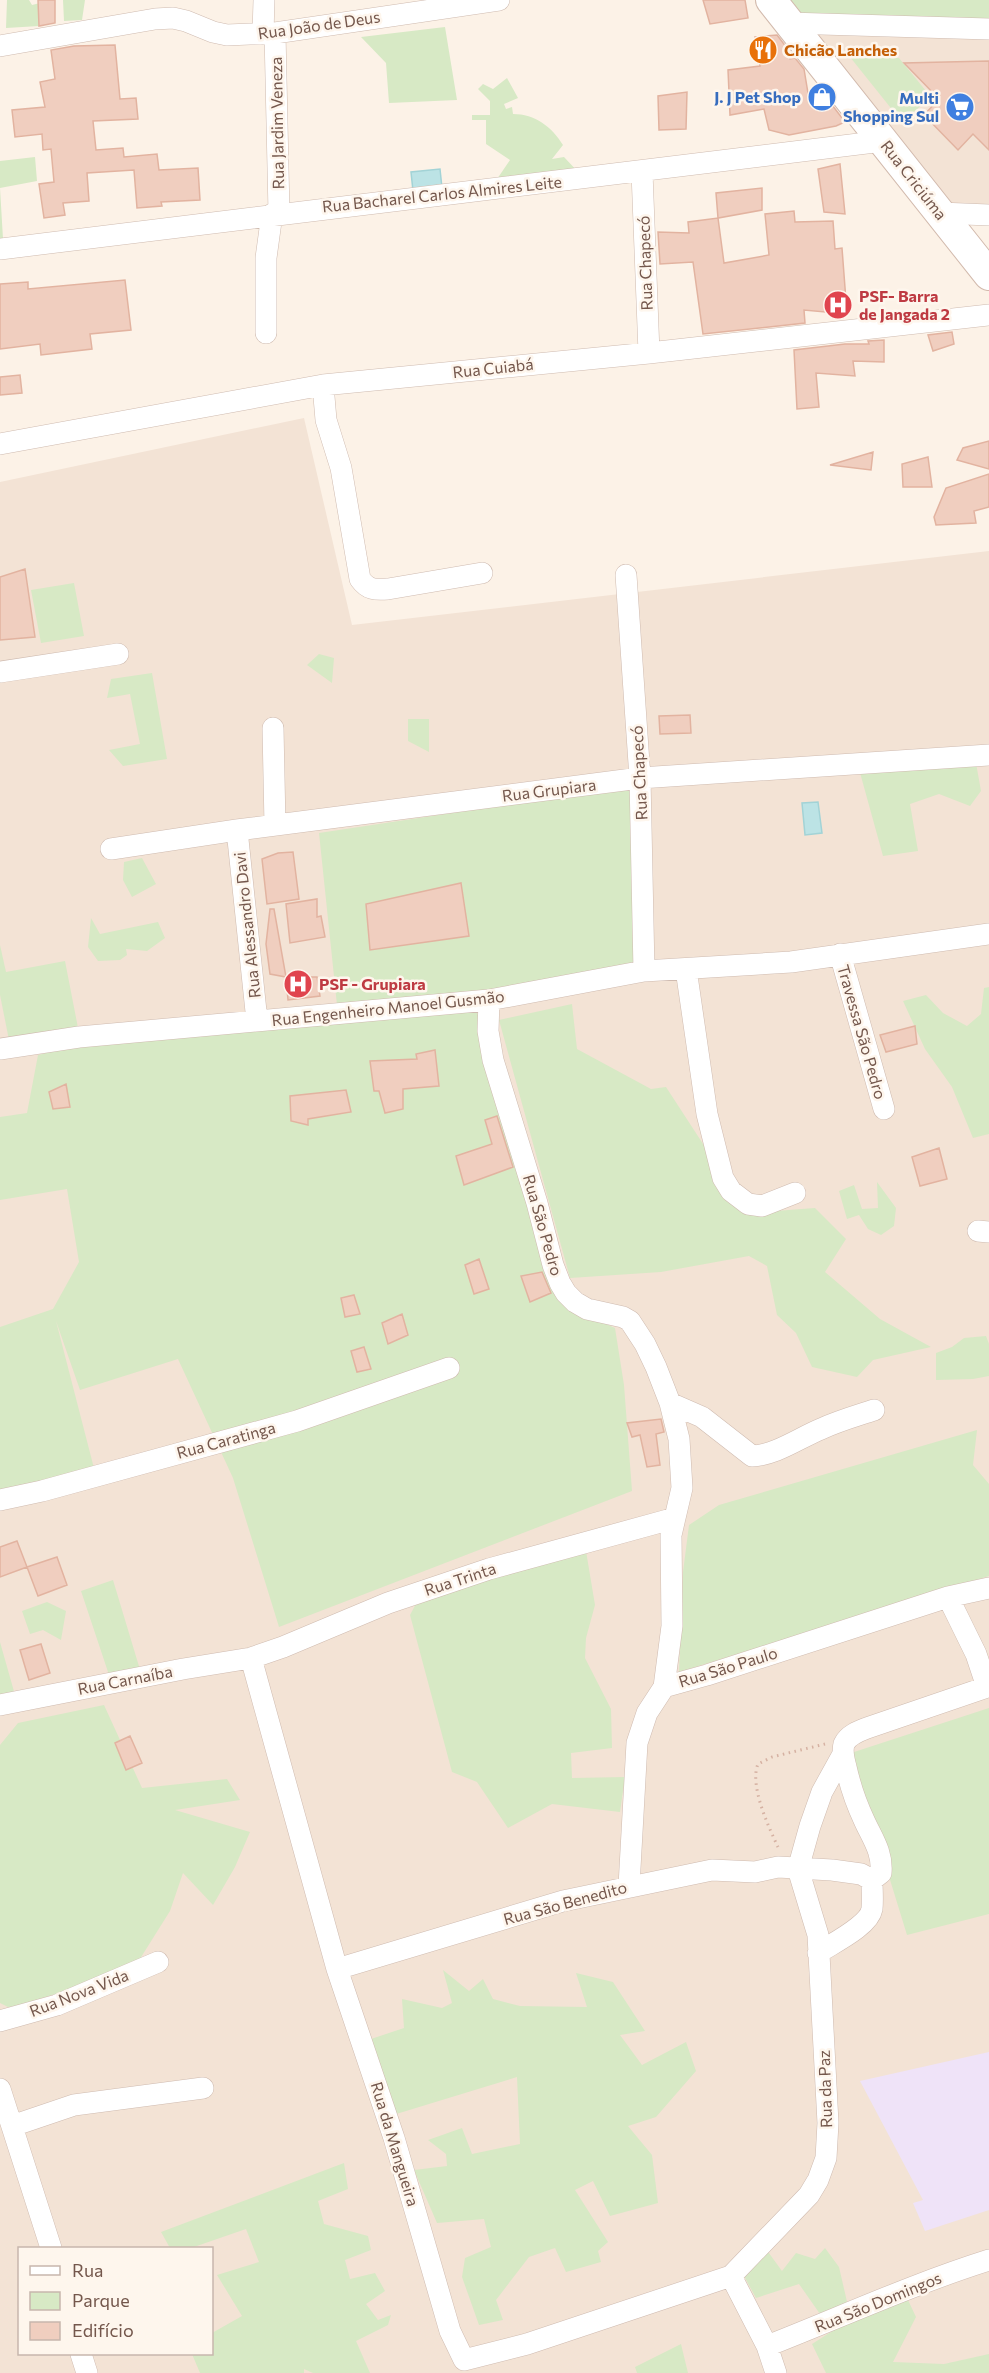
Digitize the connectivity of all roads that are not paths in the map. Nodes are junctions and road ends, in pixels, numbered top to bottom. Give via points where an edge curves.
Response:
1 (264, 0) edge
2 (499, 0) edge
3 (780, 11) edge
4 (989, 29) edge
5 (269, 33) junction
6 (0, 46) edge
7 (883, 141) junction
8 (642, 172) junction
9 (276, 213) junction
10 (940, 213) junction
11 (989, 215) edge
12 (0, 249) edge
13 (989, 275) edge
14 (989, 315) edge
15 (266, 333) dead end
16 (649, 353) junction
17 (323, 385) junction
18 (0, 444) edge
19 (482, 573) dead end
20 (626, 575) dead end
21 (118, 654) dead end
22 (0, 672) edge
23 (273, 728) dead end
24 (989, 755) edge
25 (640, 778) junction
26 (275, 825) junction
27 (237, 830) junction
28 (111, 849) dead end
29 (989, 934) edge
30 (840, 954) junction
31 (686, 969) junction
32 (644, 971) junction
33 (489, 1000) junction
34 (257, 1021) junction
35 (0, 1049) edge
36 (884, 1109) dead end
37 (795, 1193) dead end
38 (449, 1368) dead end
39 (670, 1403) junction
40 (874, 1410) dead end
41 (0, 1500) edge
42 (675, 1518) junction
43 (989, 1588) edge
44 (948, 1597) junction
45 (251, 1658) junction
46 (664, 1687) junction
47 (988, 1687) edge
48 (0, 1706) edge
49 (844, 1748) junction
50 (788, 1868) junction
51 (872, 1880) junction
52 (629, 1886) junction
53 (818, 1953) junction
54 (158, 1962) dead end
55 (337, 1969) junction
56 (0, 2021) edge
57 (203, 2088) dead end
58 (0, 2089) edge
59 (12, 2126) junction
60 (51, 2247) edge
61 (989, 2260) edge
62 (731, 2276) junction
63 (767, 2346) junction
64 (81, 2355) edge
65 (87, 2373) edge
66 (776, 2373) edge

1 - 5 street, Rua Jardim Veneza
2 - 5 street, Rua João de Deus
3 - 4 street
3 - 7 main road, Rua Criciúma
5 - 6 street, Rua João de Deus via 227,35 173,18
5 - 9 street, Rua Jardim Veneza
7 - 8 street, Rua Bacharel Carlos Almires Leite
7 - 10 main road, Rua Criciúma
8 - 9 street, Rua Bacharel Carlos Almires Leite
8 - 16 street, Rua Chapecó
9 - 12 street, Rua Bacharel Carlos Almires Leite
9 - 15 street, Rua Jardim Veneza via 266,258
10 - 11 street
10 - 13 main road, Rua Criciúma
14 - 16 street, Rua Cuiabá
16 - 17 street, Rua Cuiabá
17 - 18 street, Rua Cuiabá
17 - 19 street via 326,420 341,468 360,579 366,587 388,589
20 - 25 street, Rua Chapecó
21 - 22 street
23 - 26 street
24 - 25 street, Rua Grupiara
25 - 26 street, Rua Grupiara
25 - 32 street, Rua Chapecó
26 - 27 street, Rua Grupiara
27 - 28 street, Rua Grupiara
27 - 34 street, Rua Alessandro Davi
29 - 30 street, Rua Engenheiro Manoel Gusmão
30 - 31 street, Rua Engenheiro Manoel Gusmão via 791,962
30 - 36 street, Travessa São Pedro
31 - 32 street, Rua Engenheiro Manoel Gusmão
31 - 37 street via 707,1114 723,1178 730,1191 748,1204 762,1206
32 - 33 street, Rua Engenheiro Manoel Gusmão
33 - 34 street, Rua Engenheiro Manoel Gusmão
33 - 39 street, Rua São Pedro via 488,1031 493,1060 560,1283 566,1293 587,1309 630,1322 645,1344
34 - 35 street, Rua Engenheiro Manoel Gusmão via 79,1037
38 - 41 street, Rua Caratinga via 297,1421
39 - 40 street via 702,1417 752,1456
39 - 42 street, Rua São Pedro via 679,1439 682,1479
42 - 45 street, Rua Trinta via 489,1569 388,1603
42 - 46 street, Rua São Pedro via 671,1535 672,1626
43 - 44 street, Rua São Paulo
44 - 46 street, Rua São Paulo
44 - 47 street
45 - 48 street, Rua Carnaíba
45 - 55 street, Rua da Mangueira
46 - 52 street, Rua São Paulo via 647,1713 637,1743
47 - 49 street via 867,1728 850,1736
49 - 50 street
49 - 51 street via 849,1782 882,1862 881,1873
50 - 51 street, Rua São Benedito via 848,1872
50 - 52 street, Rua São Benedito via 755,1872 712,1870
50 - 53 street, Rua da Paz via 818,1935
51 - 53 street via 869,1918
52 - 55 street, Rua São Benedito via 563,1901
53 - 62 street, Rua da Paz via 828,2123 826,2158 809,2195
54 - 56 street, Rua Nova Vida via 57,2005
55 - 62 street, Rua da Mangueira via 394,2138 450,2331 464,2360 527,2344
57 - 59 street via 74,2105
58 - 59 street
59 - 60 street
61 - 63 street, Rua São Domingos
62 - 63 street
63 - 66 street
64 - 65 street

